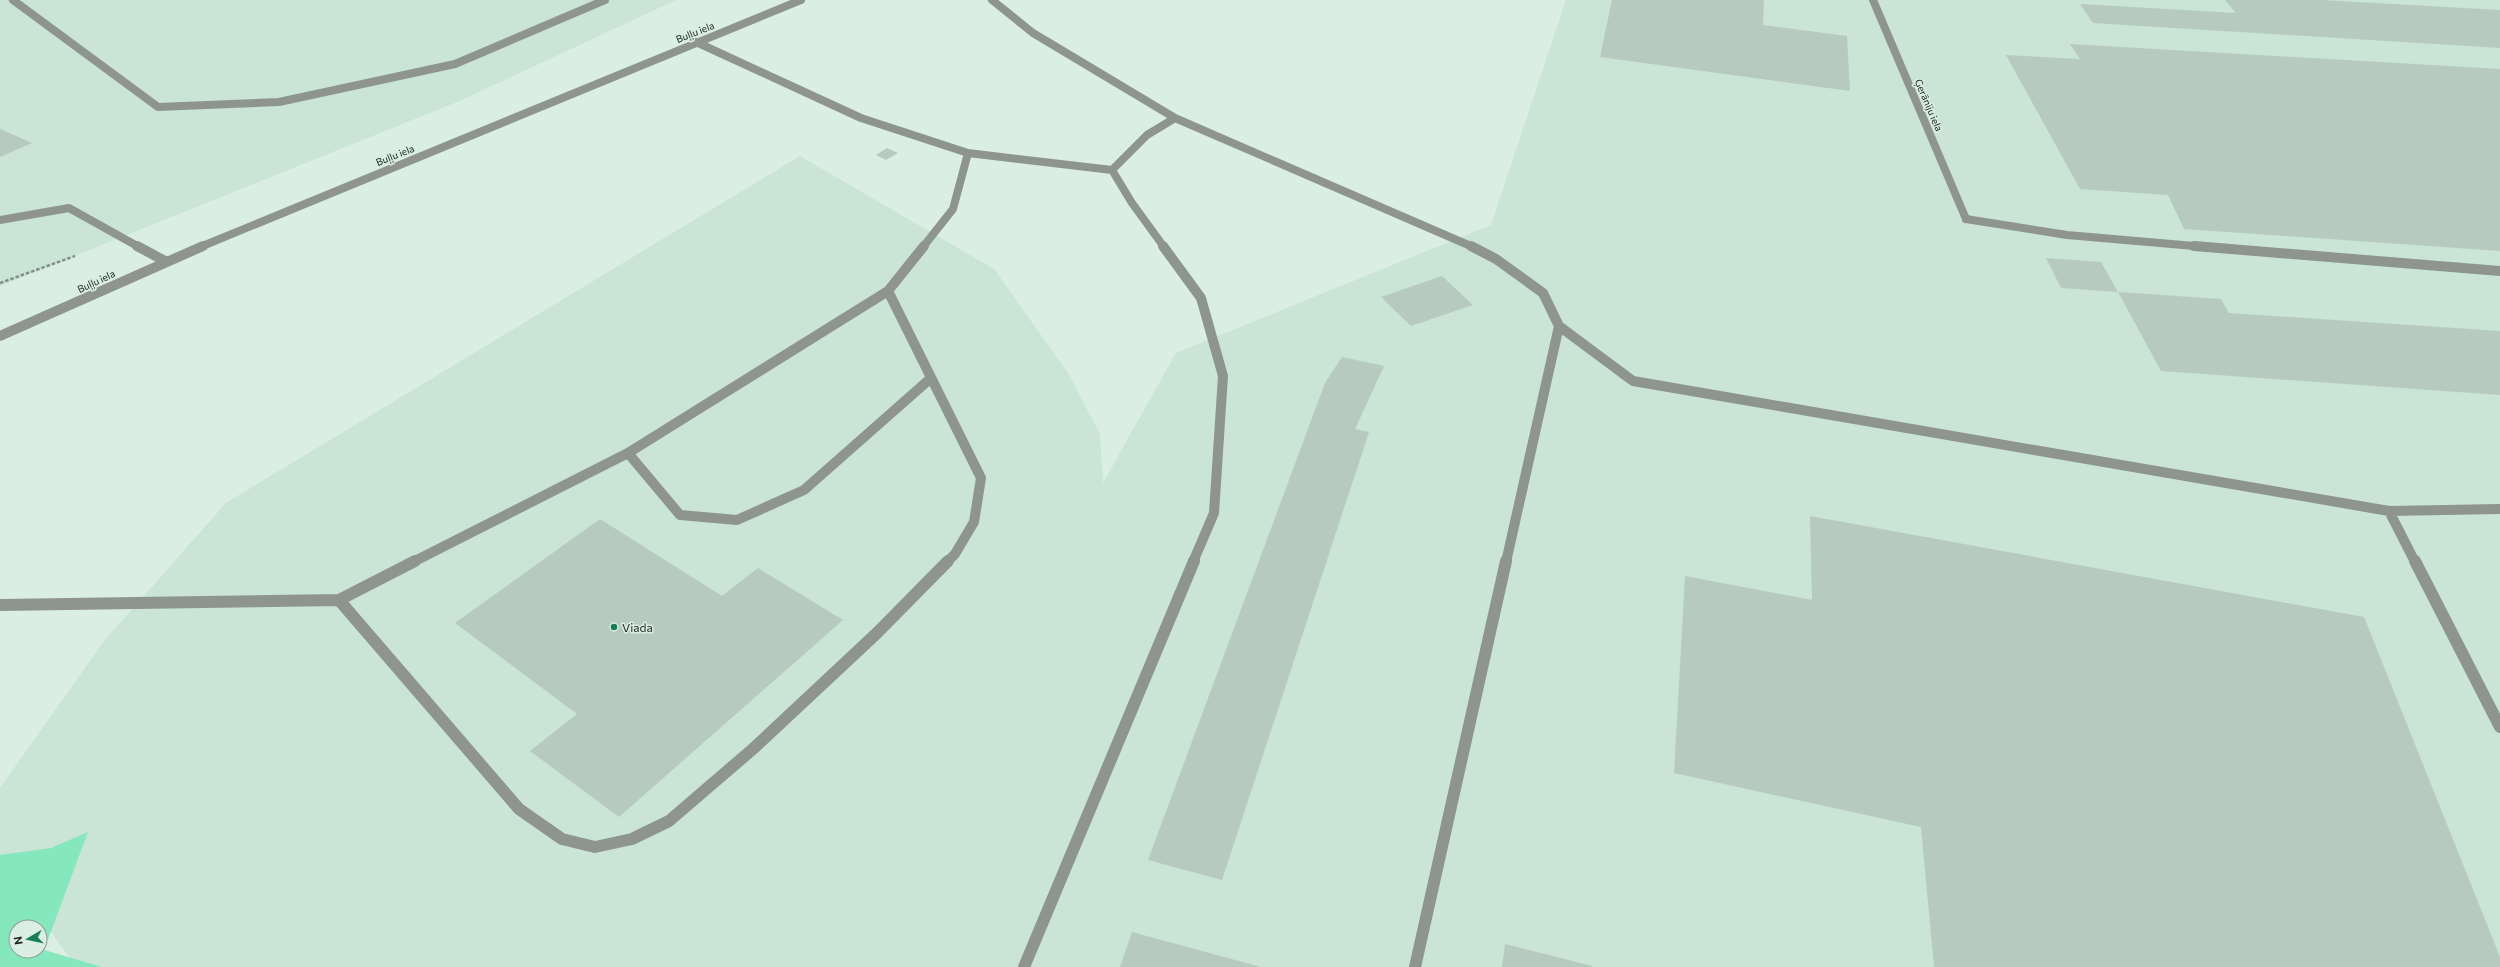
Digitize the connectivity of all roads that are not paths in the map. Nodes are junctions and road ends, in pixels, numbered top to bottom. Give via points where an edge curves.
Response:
1 (13, 0) edge
2 (606, 0) edge
3 (801, 0) edge
4 (992, 0) edge
5 (1873, 0) edge
6 (696, 42) junction
7 (1175, 118) junction
8 (968, 153) junction
9 (1112, 170) junction
10 (0, 220) edge
11 (165, 260) junction
12 (2500, 271) edge
13 (888, 291) junction
14 (1559, 326) junction
15 (0, 336) edge
16 (931, 378) junction
17 (628, 453) junction
18 (2500, 508) edge
19 (2389, 511) junction
20 (339, 600) junction
21 (0, 605) edge
22 (2500, 727) edge
23 (1024, 967) edge
24 (1415, 967) edge

1 - 2 street via 158,108 279,102 455,64
3 - 6 street, Buļļu iela
4 - 7 street via 1034,33
5 - 12 street, Ģerāniju iela via 1966,219 2067,236
6 - 8 street via 861,118
6 - 11 street, Buļļu iela
7 - 9 street via 1147,135
7 - 14 street via 1459,239 1496,259 1543,293
8 - 9 street
8 - 13 street via 953,209
9 - 23 street via 1132,203 1201,298 1223,376 1214,514
10 - 11 street via 69,208
11 - 15 street, Buļļu iela
13 - 16 street
13 - 17 street
14 - 19 street via 1633,381
14 - 24 street
16 - 17 street via 804,490 737,520 680,515
16 - 20 street via 981,478 974,522 954,554 877,632 754,748 670,821 632,839 595,847 562,839 519,809
17 - 20 street
18 - 19 street
19 - 22 street
20 - 21 street

